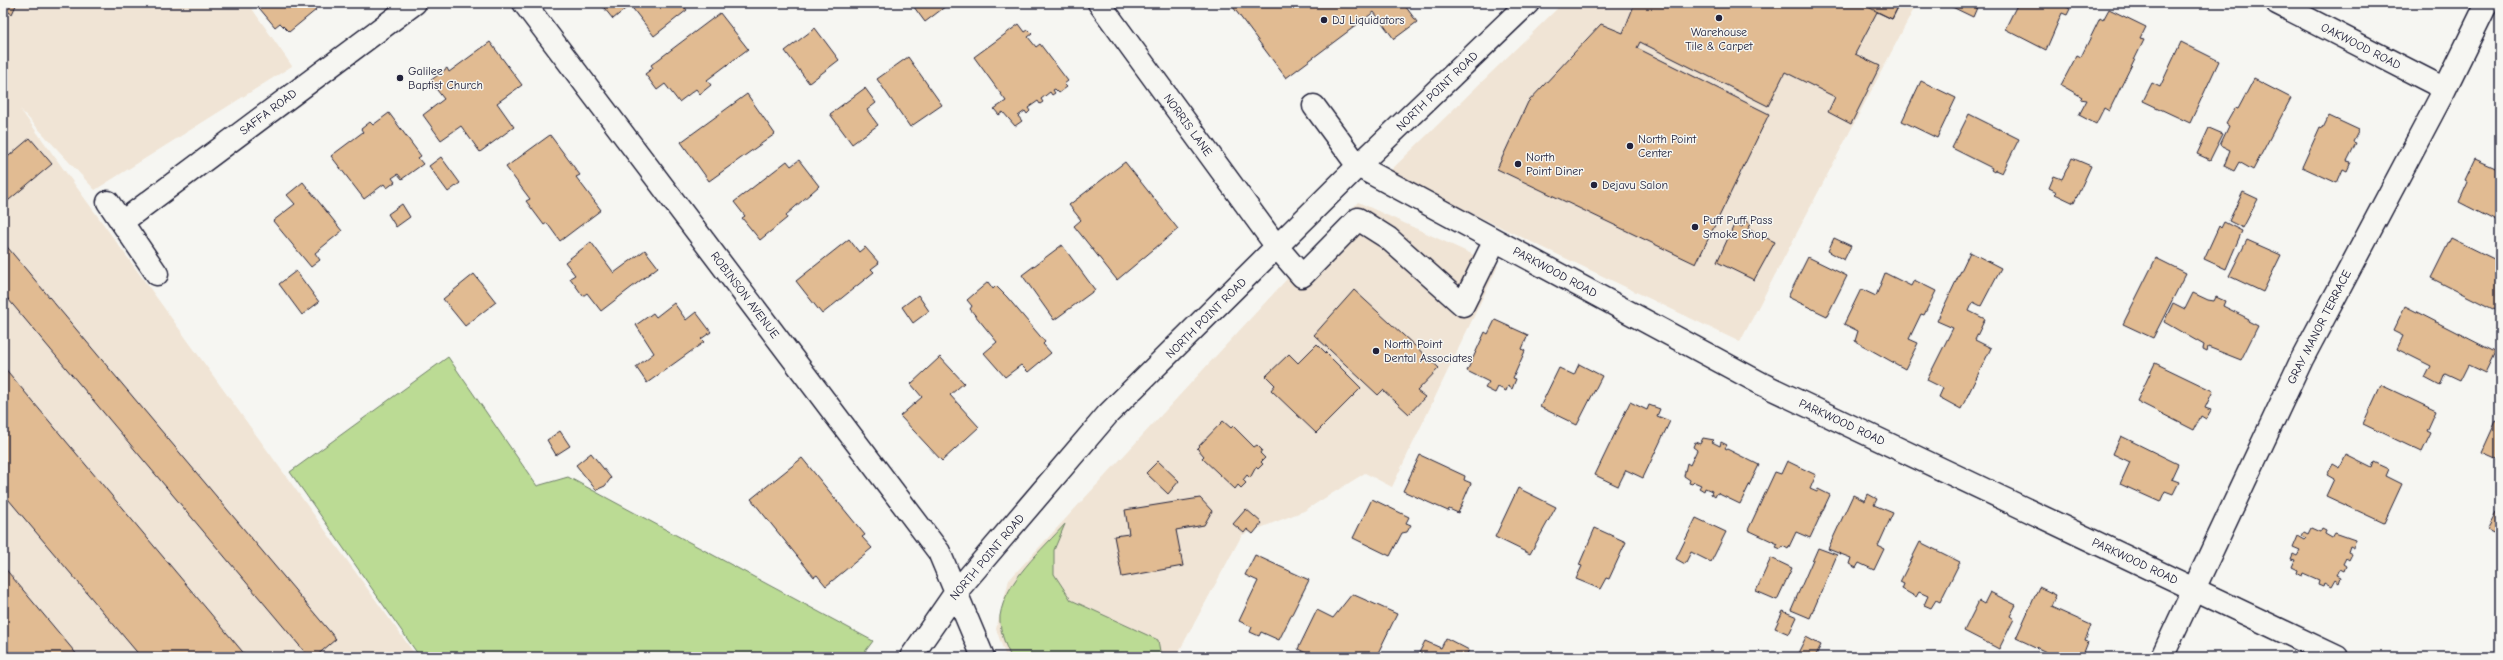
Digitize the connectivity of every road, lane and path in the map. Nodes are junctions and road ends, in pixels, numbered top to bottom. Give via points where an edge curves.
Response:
1 (415, 3) edge
2 (524, 3) edge
3 (1099, 3) edge
4 (1528, 3) edge
5 (2277, 3) edge
6 (2487, 3) edge
7 (2444, 89) junction
8 (1314, 106) dead end
9 (1358, 166) junction
10 (108, 202) dead end
11 (122, 222) junction
12 (1495, 240) junction
13 (1277, 248) junction
14 (157, 274) dead end
15 (2194, 589) junction
16 (956, 592) junction
17 (911, 657) edge
18 (983, 657) edge
19 (2162, 657) edge
20 (2337, 657) edge

1 - 11 street, SAFFA ROAD
2 - 16 street, ROBINSON AVENUE via 940,552
3 - 13 street, NORRIS LANE
4 - 9 street, NORTH POINT ROAD
5 - 7 street, OAKWOOD ROAD
6 - 7 street, GRAY MANOR TERRACE
7 - 15 street, GRAY MANOR TERRACE via 2302,358
8 - 9 street
9 - 12 street, PARKWOOD ROAD
9 - 13 street, NORTH POINT ROAD
10 - 11 street
11 - 14 street
12 - 13 street, NORRIS LANE via 1463,305 1388,238 1358,219 1302,276
12 - 15 street, PARKWOOD ROAD via 1762,384
13 - 16 street, NORTH POINT ROAD via 1108,414
15 - 19 street, GRAY MANOR TERRACE
15 - 20 street, PARKWOOD ROAD
16 - 17 street, NORTH POINT ROAD
16 - 18 street, ROBINSON AVENUE

